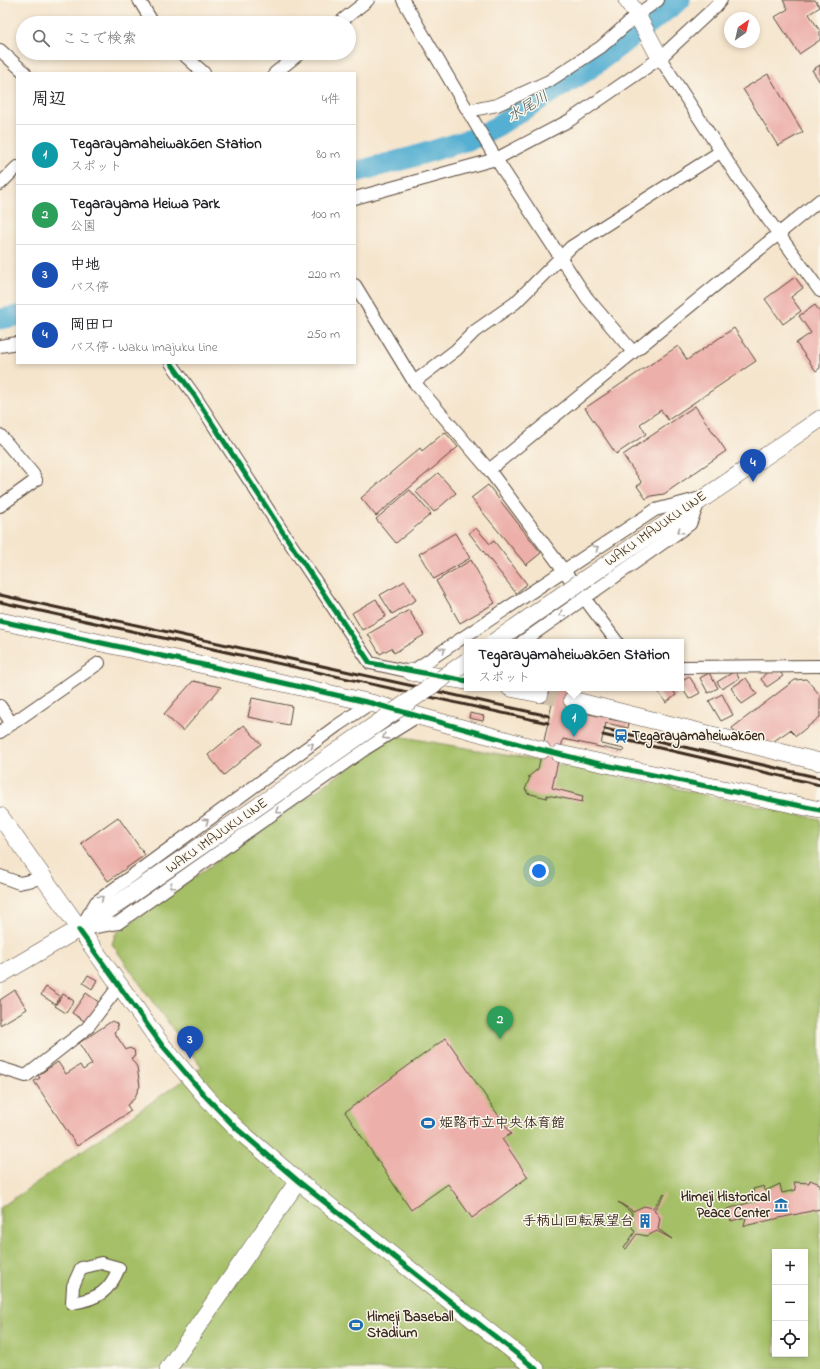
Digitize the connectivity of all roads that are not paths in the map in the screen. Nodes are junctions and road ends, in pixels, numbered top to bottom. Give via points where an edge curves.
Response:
1 (139, 0) edge
2 (368, 0) edge
3 (403, 0) edge
4 (627, 0) edge
5 (658, 0) edge
6 (721, 0) edge
7 (637, 15) junction
8 (149, 16) edge
9 (348, 16) edge
10 (0, 50) edge
11 (660, 58) junction
12 (190, 60) edge
13 (291, 60) edge
14 (24, 72) edge
15 (203, 72) edge
16 (276, 72) edge
17 (468, 111) junction
18 (720, 152) junction
19 (496, 159) junction
20 (16, 169) edge
21 (0, 184) edge
22 (356, 198) edge
23 (820, 200) edge
24 (778, 234) junction
25 (561, 256) junction
26 (815, 274) edge
27 (356, 287) edge
28 (820, 290) edge
29 (16, 343) edge
30 (0, 346) edge
31 (633, 352) junction
32 (172, 364) edge
33 (414, 382) junction
34 (820, 419) edge
35 (0, 435) edge
36 (488, 470) junction
37 (700, 499) junction
38 (0, 506) edge
39 (564, 570) junction
40 (581, 590) junction
41 (0, 621) edge
42 (499, 639) edge
43 (525, 639) edge
44 (615, 639) edge
45 (99, 663) dead end
46 (464, 663) edge
47 (820, 666) edge
48 (684, 667) edge
49 (411, 672) junction
50 (464, 680) edge
51 (525, 691) edge
52 (540, 694) tunnel mouth
53 (572, 700) tunnel mouth
54 (371, 703) junction
55 (0, 706) edge
56 (418, 716) junction
57 (12, 724) junction
58 (0, 732) edge
59 (542, 750) dead end
60 (560, 754) dead end
61 (820, 762) edge
62 (820, 810) edge
63 (0, 816) edge
64 (1, 878) edge
65 (43, 878) junction
66 (79, 930) junction
67 (0, 975) edge
68 (120, 986) junction
69 (0, 1068) edge
70 (298, 1181) junction
71 (168, 1369) edge
72 (536, 1369) edge

1 - 8 street
2 - 9 street
3 - 17 street
4 - 7 street
5 - 7 street
6 - 11 street
7 - 11 street
7 - 17 street via 601,47 548,81 497,104
10 - 14 street
11 - 18 street
11 - 19 street via 570,120
12 - 15 street
13 - 16 street
17 - 19 street
18 - 24 street
18 - 25 street
19 - 22 street
19 - 25 street
20 - 21 street
23 - 24 street
24 - 26 street
24 - 31 street
25 - 31 street via 587,298
25 - 33 street via 515,303 475,331 456,350
26 - 28 street
27 - 33 street
29 - 30 street
31 - 36 street
32 - 49 street via 370,663
33 - 36 street
34 - 37 street, WAKU IMAJUKU LINE
35 - 38 street via 36,480
36 - 39 street
39 -> 37 street via 655,510
37 - 40 street, WAKU IMAJUKU LINE
39 - 40 street
49 -> 39 street
40 - 42 street, WAKU IMAJUKU LINE, bridge
40 -> 43 street
40 - 44 street
41 - 54 street via 213,666
45 - 57 street
46 - 66 street, WAKU IMAJUKU LINE, bridge
47 - 48 street
49 - 50 street
51 - 52 street
53 - 61 street
54 - 56 street
66 -> 54 street via 96,902
55 - 57 street
56 - 59 street
56 -> 66 street via 365,749 118,923
57 - 58 street
60 - 62 street
63 - 65 street
64 - 65 street via 19,883
65 - 66 street
66 - 67 street, WAKU IMAJUKU LINE
66 - 68 street
68 - 69 street via 87,1028 26,1076
68 - 70 street via 161,1044 206,1097 236,1128
70 - 71 street
70 - 72 street

